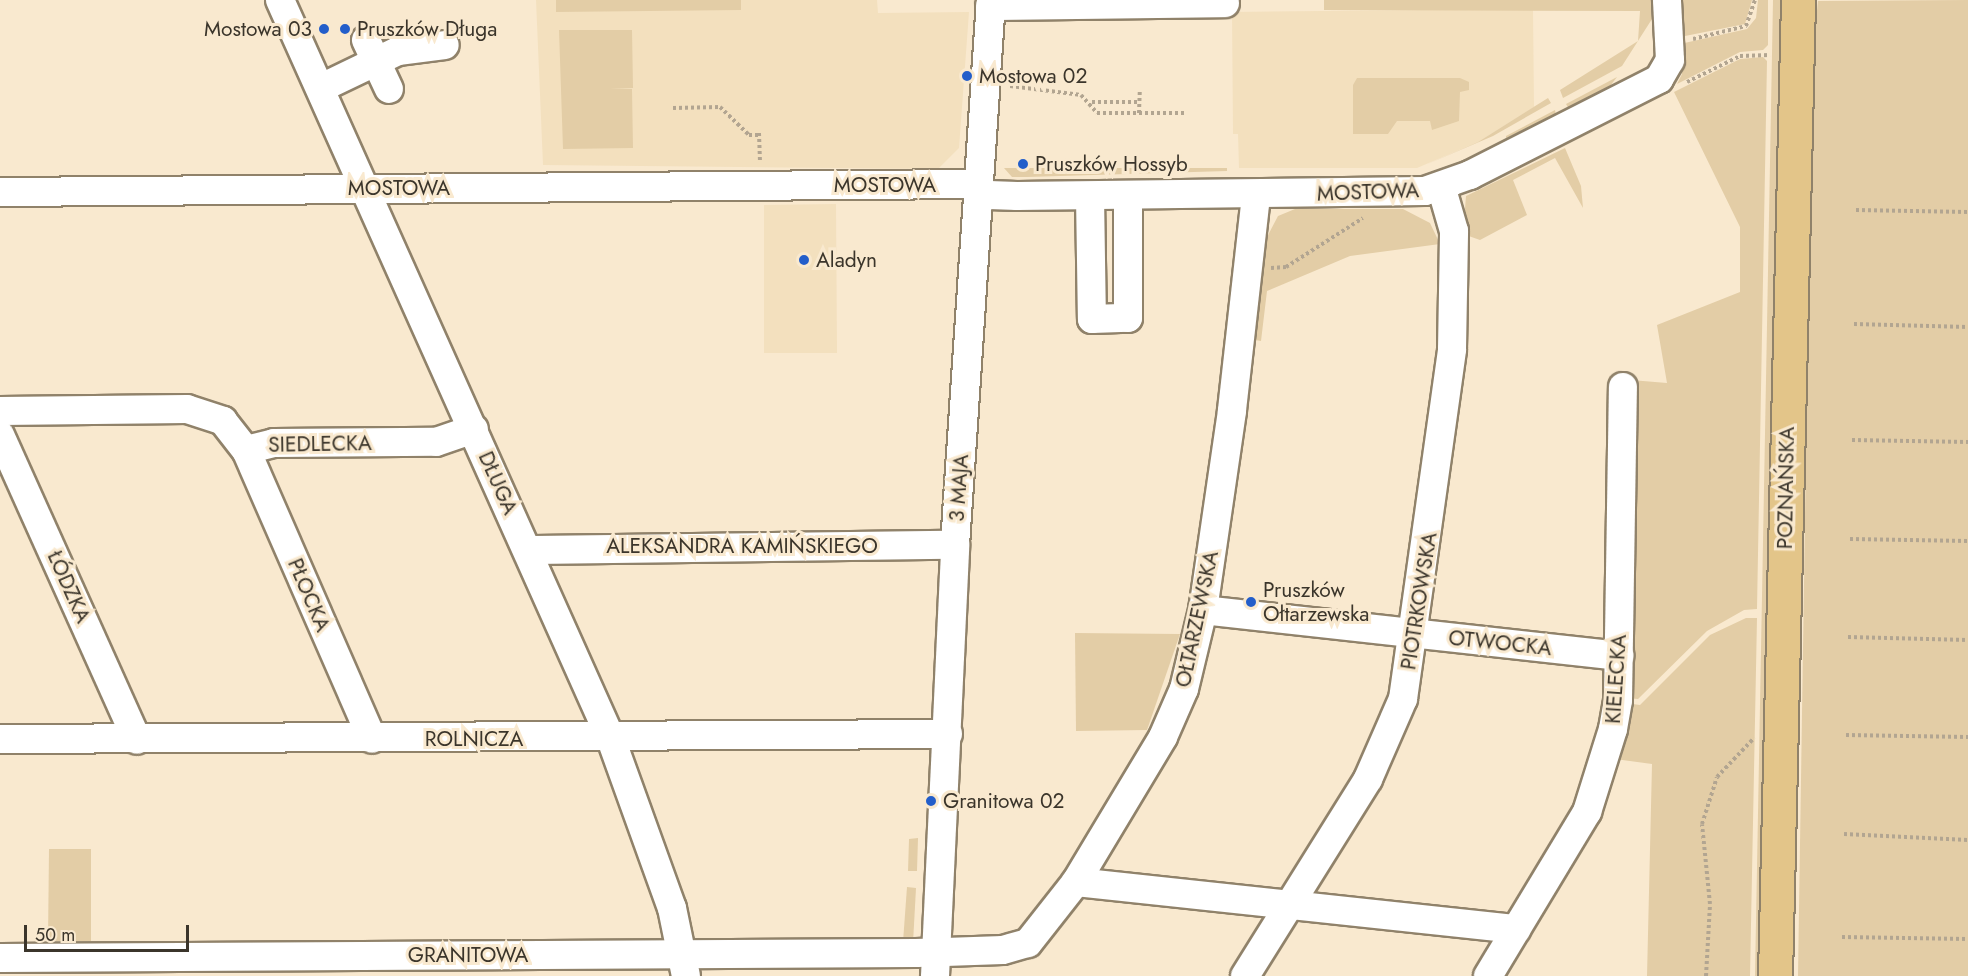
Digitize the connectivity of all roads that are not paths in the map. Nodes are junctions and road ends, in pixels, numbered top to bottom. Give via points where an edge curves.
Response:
1 (280, 0) edge
2 (1667, 0) edge
3 (991, 3) edge
4 (1225, 3) dead end
5 (1797, 13) edge
6 (445, 45) dead end
7 (371, 51) junction
8 (321, 88) junction
9 (389, 89) dead end
10 (1441, 186) junction
11 (367, 188) junction
12 (978, 189) junction
13 (0, 192) edge
14 (1256, 195) junction
15 (1090, 196) junction
16 (1128, 196) junction
17 (1623, 387) dead end
18 (0, 411) edge
19 (474, 429) junction
20 (0, 435) edge
21 (246, 450) junction
22 (956, 544) junction
23 (528, 550) junction
24 (1203, 610) junction
25 (1414, 634) junction
26 (1619, 656) junction
27 (948, 734) junction
28 (0, 739) edge
29 (372, 739) junction
30 (137, 740) junction
31 (611, 740) junction
32 (1076, 882) junction
33 (1289, 906) junction
34 (1517, 929) junction
35 (0, 958) edge
36 (936, 964) edge
37 (686, 966) edge
38 (1245, 976) edge
39 (1488, 976) edge
40 (1775, 976) edge

1 - 8 street, DŁUGA
2 - 10 street, MOSTOWA via 1670,60 1659,79
3 - 4 street
3 - 12 street, 3 MAJA
5 - 40 main road, POZNAŃSKA
6 - 7 street
7 - 8 street
7 - 9 street
8 - 11 street, DŁUGA
10 - 14 street, MOSTOWA via 1411,192
10 - 25 street, PIOTRKOWSKA via 1454,231 1452,349
11 - 12 street, MOSTOWA via 967,184
11 - 13 street, MOSTOWA
11 - 19 street, DŁUGA
12 - 15 street, MOSTOWA via 989,195
12 - 22 street, 3 MAJA
14 - 16 street, MOSTOWA
14 - 24 street, OŁTARZEWSKA
15 - 16 street, MOSTOWA
15 - 16 street via 1092,319 1128,318
17 - 26 street, KIELECKA
18 - 21 street, SIEDLECKA via 197,411 222,421
19 - 21 street, SIEDLECKA via 436,442 274,443
19 - 23 street, DŁUGA
20 - 30 street, ŁÓDZKA
21 - 29 street, PŁOCKA
22 - 23 street, ALEKSANDRA KAMIŃSKIEGO
22 - 27 street, 3 MAJA
23 - 31 street, DŁUGA
24 - 25 street, OTWOCKA
24 - 32 street, OŁTARZEWSKA via 1184,688 1163,737
25 - 26 street, OTWOCKA
25 - 33 street, PIOTRKOWSKA via 1403,699 1387,740
26 - 34 street, KIELECKA via 1616,710 1594,795
27 - 31 street, ROLNICZA
27 - 36 street, 3 MAJA
28 - 30 street, ROLNICZA
29 - 30 street, ROLNICZA
29 - 31 street, ROLNICZA
31 - 37 street, DŁUGA
32 - 33 street
32 - 36 street, OŁTARZEWSKA via 1028,943
33 - 34 street
33 - 38 street, PIOTRKOWSKA
34 - 39 street, KIELECKA
35 - 37 street, GRANITOWA
36 - 37 street, GRANITOWA

